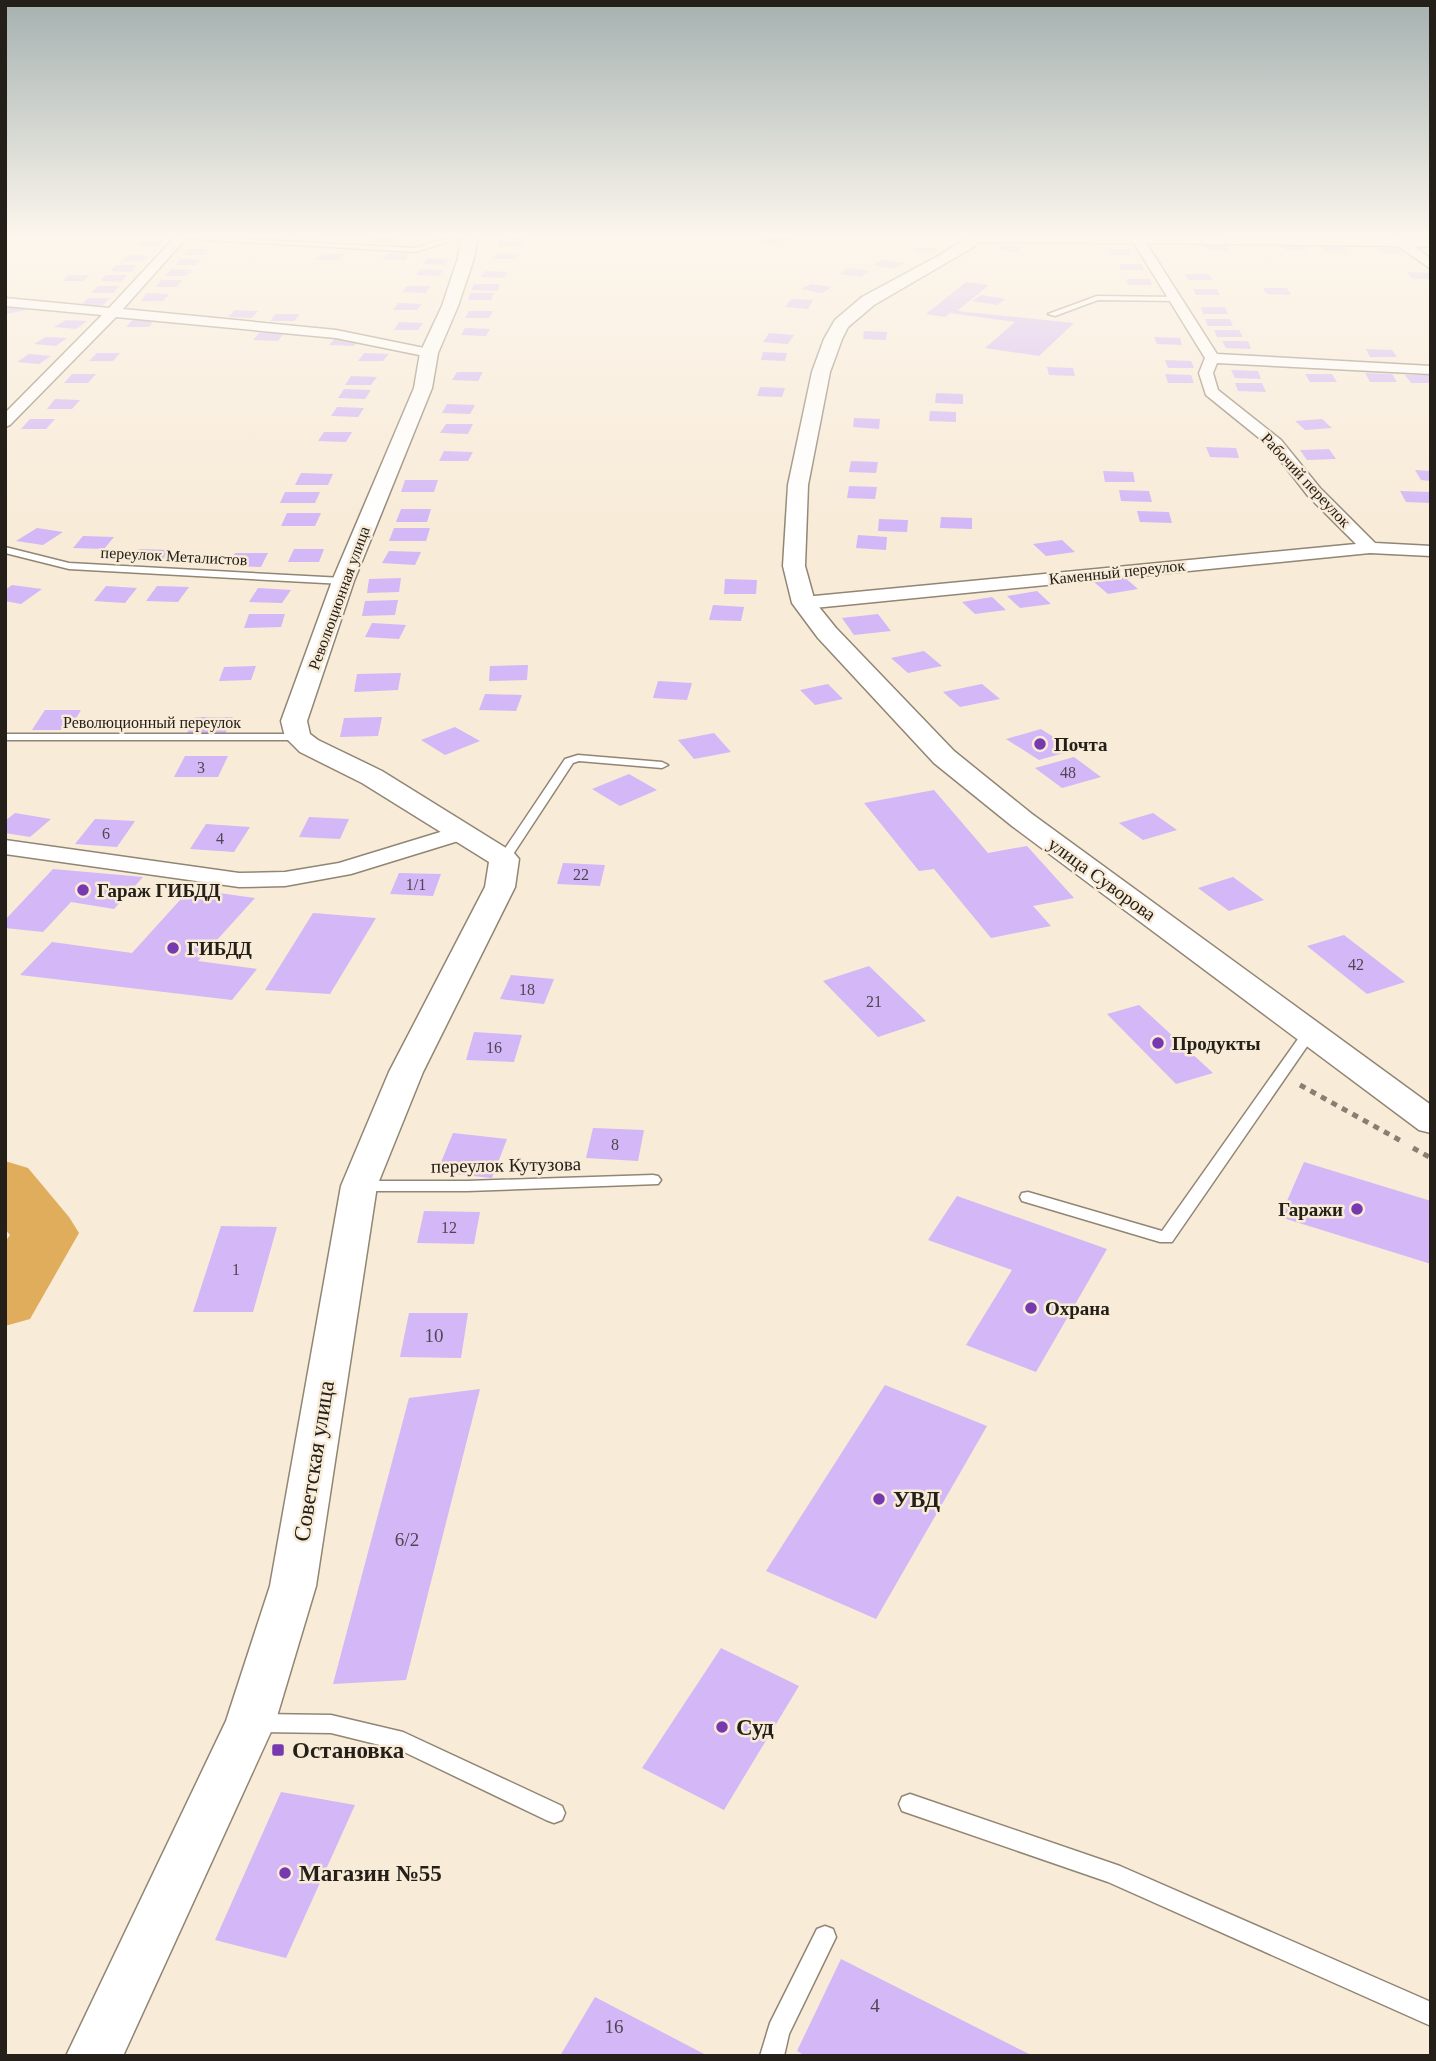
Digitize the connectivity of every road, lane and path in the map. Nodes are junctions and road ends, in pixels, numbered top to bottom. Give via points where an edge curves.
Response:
1 (94, 331) edge
2 (307, 331) edge
3 (439, 331) edge
4 (837, 331) edge
5 (1196, 331) edge
6 (429, 353) junction
7 (1212, 358) junction
8 (1431, 370) edge
9 (5, 422) edge
10 (1370, 548) junction
11 (5, 550) edge
12 (1431, 551) edge
13 (343, 581) junction
14 (804, 603) junction
15 (5, 737) edge
16 (298, 737) junction
17 (662, 765) dead end
18 (460, 833) junction
19 (5, 847) edge
20 (505, 859) junction
21 (1310, 1032) junction
22 (1282, 1074) junction
23 (1431, 1122) edge
24 (1431, 1158) edge
25 (653, 1180) dead end
26 (359, 1186) junction
27 (1028, 1197) dead end
28 (250, 1723) junction
29 (910, 1804) dead end
30 (554, 1814) dead end
31 (825, 1937) dead end
32 (1431, 2014) edge
33 (94, 2056) edge
34 (772, 2056) edge

1 - 9 street
2 - 6 street
3 - 6 street, Революционная улица
4 - 14 street via 821,372 798,485 794,566
5 - 7 street
6 - 13 street, Революционная улица via 423,388
7 - 8 street
7 - 10 street, Рабочий переулок via 1206,373 1211,392 1275,443 1314,492
10 - 12 street, Каменный переулок
10 - 14 street, Каменный переулок
11 - 13 lane, переулок Металистов via 69,566
13 - 16 street, Революционная улица via 295,721
14 - 21 street, улица Суворова via 944,757
15 - 16 lane, Революционный переулок
16 - 18 street
17 - 20 lane via 569,761
18 - 19 street via 344,869 285,879 239,880
18 - 20 street
20 - 26 street, Советская улица via 500,887 398,1088
21 - 22 lane
21 - 23 street, улица Суворова
22 - 24 path
22 - 27 lane via 1166,1238
25 - 26 lane, переулок Кутузова
26 - 28 street, Советская улица via 293,1586
28 - 30 lane via 331,1724 403,1741
28 - 33 street, Советская улица
29 - 32 lane via 1111,1873
31 - 34 lane via 778,2031

